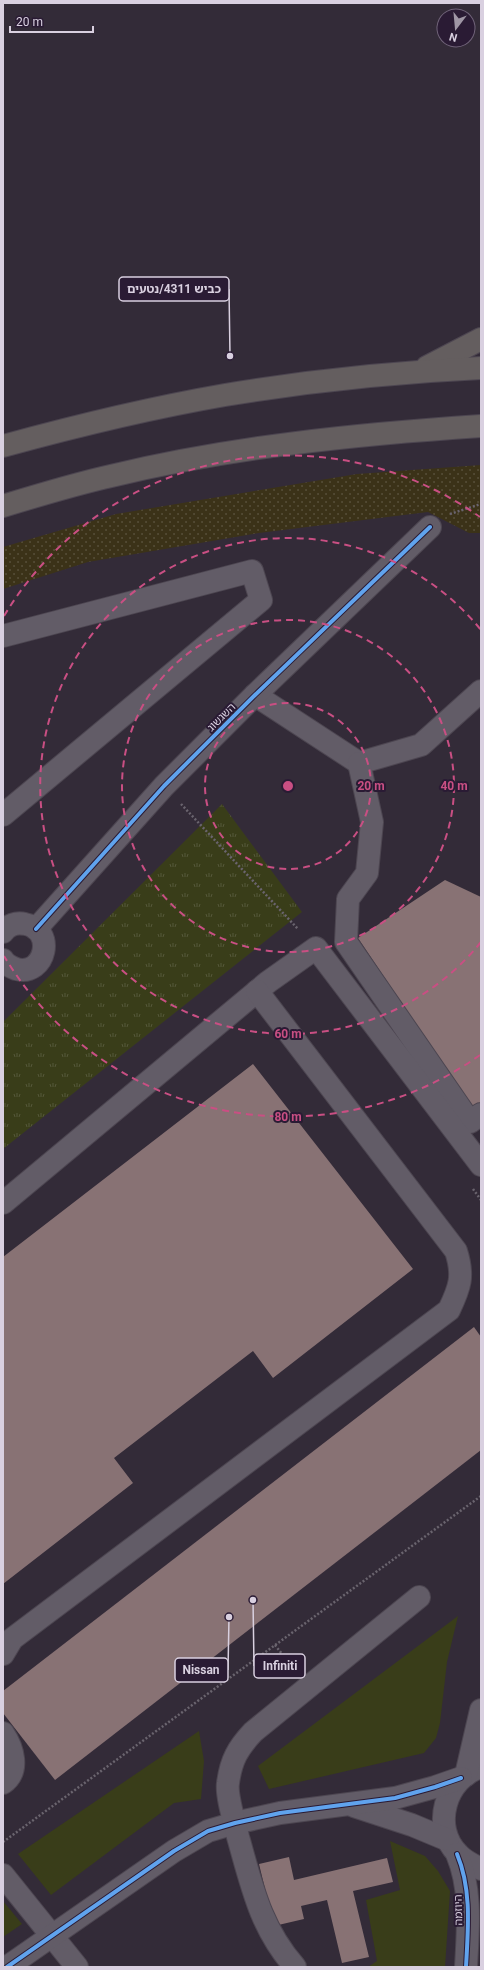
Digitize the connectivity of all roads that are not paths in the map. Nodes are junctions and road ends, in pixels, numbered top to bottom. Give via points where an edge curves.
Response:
1 (481, 339) edge
2 (481, 368) edge
3 (420, 371) junction
4 (481, 426) edge
5 (3, 446) edge
6 (3, 506) edge
7 (430, 527) dead end
8 (3, 636) edge
9 (481, 691) edge
10 (255, 695) junction
11 (359, 763) junction
12 (3, 815) edge
13 (4, 926) edge
14 (36, 929) junction
15 (4, 963) edge
16 (257, 991) junction
17 (481, 1114) edge
18 (481, 1165) edge
19 (3, 1203) edge
20 (419, 1597) dead end
21 (6, 1644) edge
22 (481, 1710) edge
23 (3, 1734) edge
24 (469, 1773) edge
25 (3, 1783) edge
26 (347, 1804) junction
27 (235, 1823) junction
28 (453, 1847) junction
29 (481, 1869) edge
30 (3, 1875) edge
31 (52, 1936) junction
32 (7, 1967) edge
33 (77, 1967) edge
34 (295, 1967) edge
35 (466, 1967) edge

1 - 3 main road
2 - 3 main road
3 - 5 main road via 224,396 85,424
4 - 6 main road via 321,440 210,456 112,475
7 - 10 street, השגשוג
8 - 12 street via 252,571 261,600
9 - 11 street via 421,745
10 - 11 street
10 - 14 street, השגשוג via 164,786
11 - 17 street via 372,822 367,873 348,899 346,942 470,1122
13 - 14 street via 19,923
14 - 15 street via 45,946 40,961 20,970
16 - 18 street via 316,948
16 - 19 street
16 - 21 street via 456,1250 460,1263 460,1287 449,1310
20 - 27 street via 253,1732 238,1748 228,1784
22 - 24 street
23 - 25 street via 15,1760 8,1779
24 - 26 street via 435,1788 395,1798
24 - 28 street, היוזמה via 450,1791 445,1807 444,1824
26 - 27 street via 280,1813
26 - 28 street via 412,1825
27 - 31 street via 208,1831 174,1851
27 - 34 street via 263,1919 277,1945
28 - 29 street via 470,1864
28 - 35 street, היוזמה via 462,1867 469,1908
30 - 31 street
31 - 32 street
31 - 33 street

